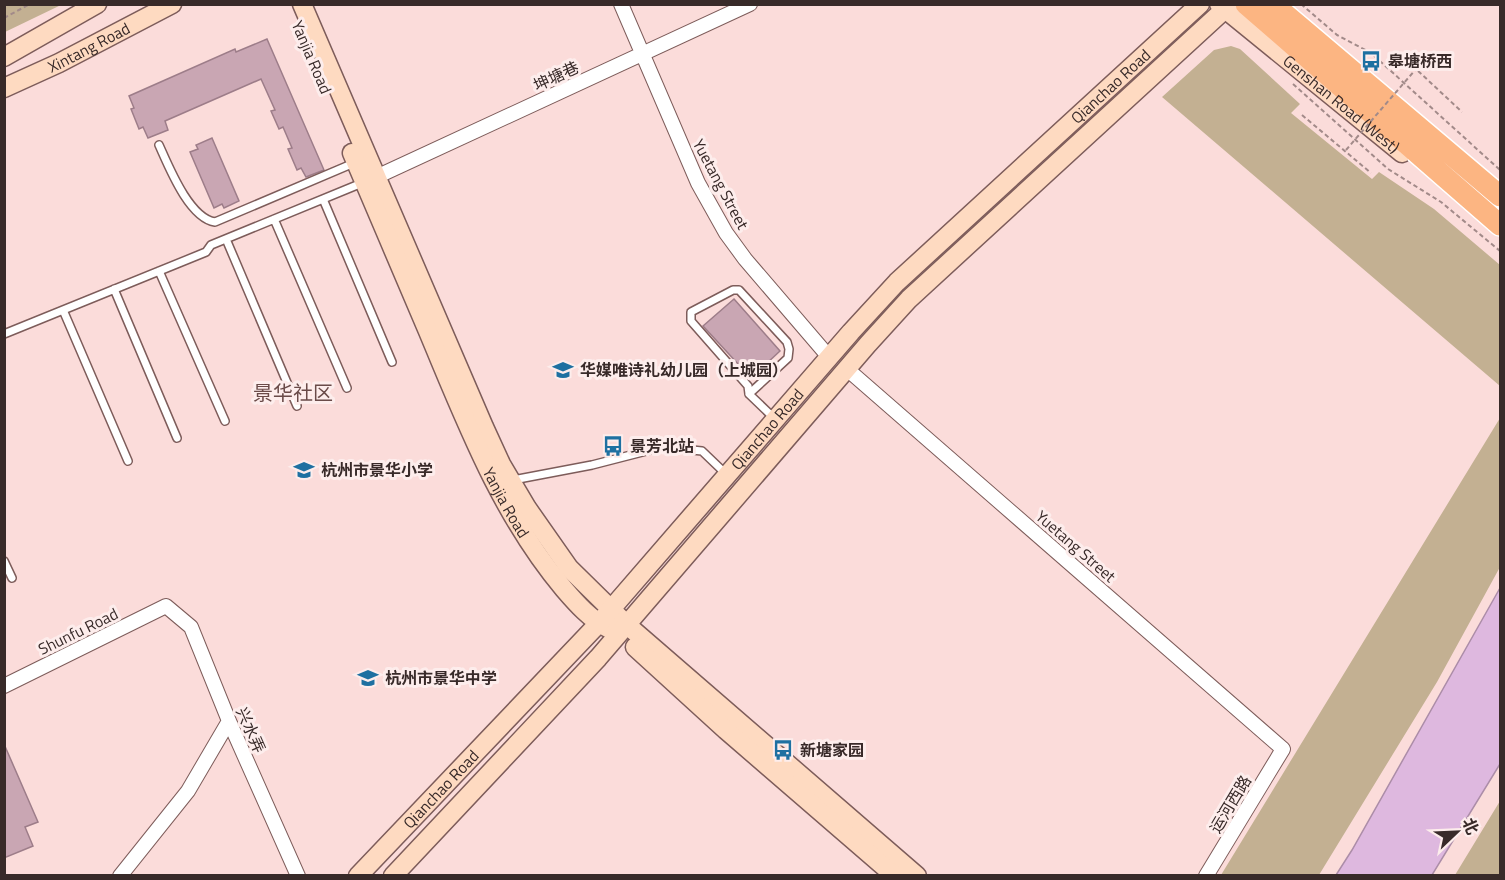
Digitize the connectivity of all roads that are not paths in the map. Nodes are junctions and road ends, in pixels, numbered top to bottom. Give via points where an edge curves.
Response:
1 (96, 4) edge
2 (172, 4) edge
3 (289, 4) edge
4 (302, 4) edge
5 (621, 4) edge
6 (750, 4) edge
7 (1200, 4) edge
8 (1246, 4) edge
9 (1273, 4) edge
10 (1222, 7) edge
11 (643, 54) junction
12 (4, 57) edge
13 (4, 88) edge
14 (159, 145) dead end
15 (356, 162) junction
16 (370, 180) junction
17 (1467, 196) junction
18 (1500, 196) edge
19 (323, 199) junction
20 (274, 219) junction
21 (1500, 225) edge
22 (226, 239) junction
23 (159, 271) junction
24 (114, 290) junction
25 (63, 310) junction
26 (4, 334) edge
27 (829, 357) junction
28 (392, 362) dead end
29 (847, 369) junction
30 (348, 388) dead end
31 (749, 394) junction
32 (297, 406) dead end
33 (775, 419) junction
34 (225, 421) dead end
35 (177, 438) dead end
36 (128, 461) dead end
37 (727, 475) junction
38 (510, 480) junction
39 (4, 561) edge
40 (12, 578) dead end
41 (166, 606) joint
42 (612, 609) junction
43 (598, 623) junction
44 (624, 629) junction
45 (4, 686) edge
46 (229, 721) junction
47 (1283, 749) joint
48 (885, 848) junction
49 (895, 875) edge
50 (120, 876) edge
51 (298, 876) edge
52 (358, 876) edge
53 (393, 876) edge
54 (918, 876) edge
55 (932, 876) edge
56 (1206, 876) edge

1 - 12 main road, Xintang Road
2 - 13 main road, Xintang Road
3 - 15 main road, Yanjia Road
4 - 16 main road, Yanjia Road
5 - 11 street, Yuetang Street
6 - 11 street, 坤塘巷
7 - 27 main road, Qianchao Road via 897,282
8 - 17 main road, Genshan Road (West)
9 - 18 main road, Genshan Road (West)
10 - 17 main road, Genshan Road (West) via 1448,190
10 - 29 main road, Qianchao Road via 922,286
11 - 16 street, 坤塘巷
11 - 27 street, Yuetang Street via 698,183 726,233
14 - 15 lane via 182,194 207,221 215,222
15 - 16 main road, Yanjia Road
16 - 19 lane
16 - 38 main road, Yanjia Road
16 - 43 main road, Yanjia Road via 491,475 515,520 554,576
17 - 21 main road, Genshan Road (West)
19 - 20 lane
19 - 28 lane
20 - 22 lane
20 - 30 lane
22 - 23 lane via 211,245 206,252
22 - 32 lane
23 - 24 lane
23 - 34 lane
24 - 25 lane
24 - 35 lane
25 - 26 lane
25 - 36 lane
27 - 33 main road, Qianchao Road
29 - 44 main road, Qianchao Road
29 - 47 street, Yuetang Street
31 - 31 lane via 788,358 789,349 739,290 733,290 691,312 691,321 748,386
31 - 33 lane
33 - 37 main road, Qianchao Road
37 - 38 lane via 702,451 662,447
37 - 42 main road, Qianchao Road
38 - 42 main road, Yanjia Road via 557,555
39 - 40 lane
41 - 45 street, Shunfu Road
41 - 46 street, 兴水弄 via 191,627
42 - 43 main road, Qianchao Road
42 - 44 main road, Yanjia Road
43 - 44 main road, Yanjia Road
43 - 52 main road, Qianchao Road
44 - 48 main road, Yanjia Road
44 - 49 main road, Yanjia Road via 726,730
44 - 53 main road, Qianchao Road
46 - 50 street via 188,790
46 - 51 street, 兴水弄
47 - 56 street, 运河西路
48 - 54 main road, Yanjia Road
48 - 55 main road, Yanjia Road via 906,853

